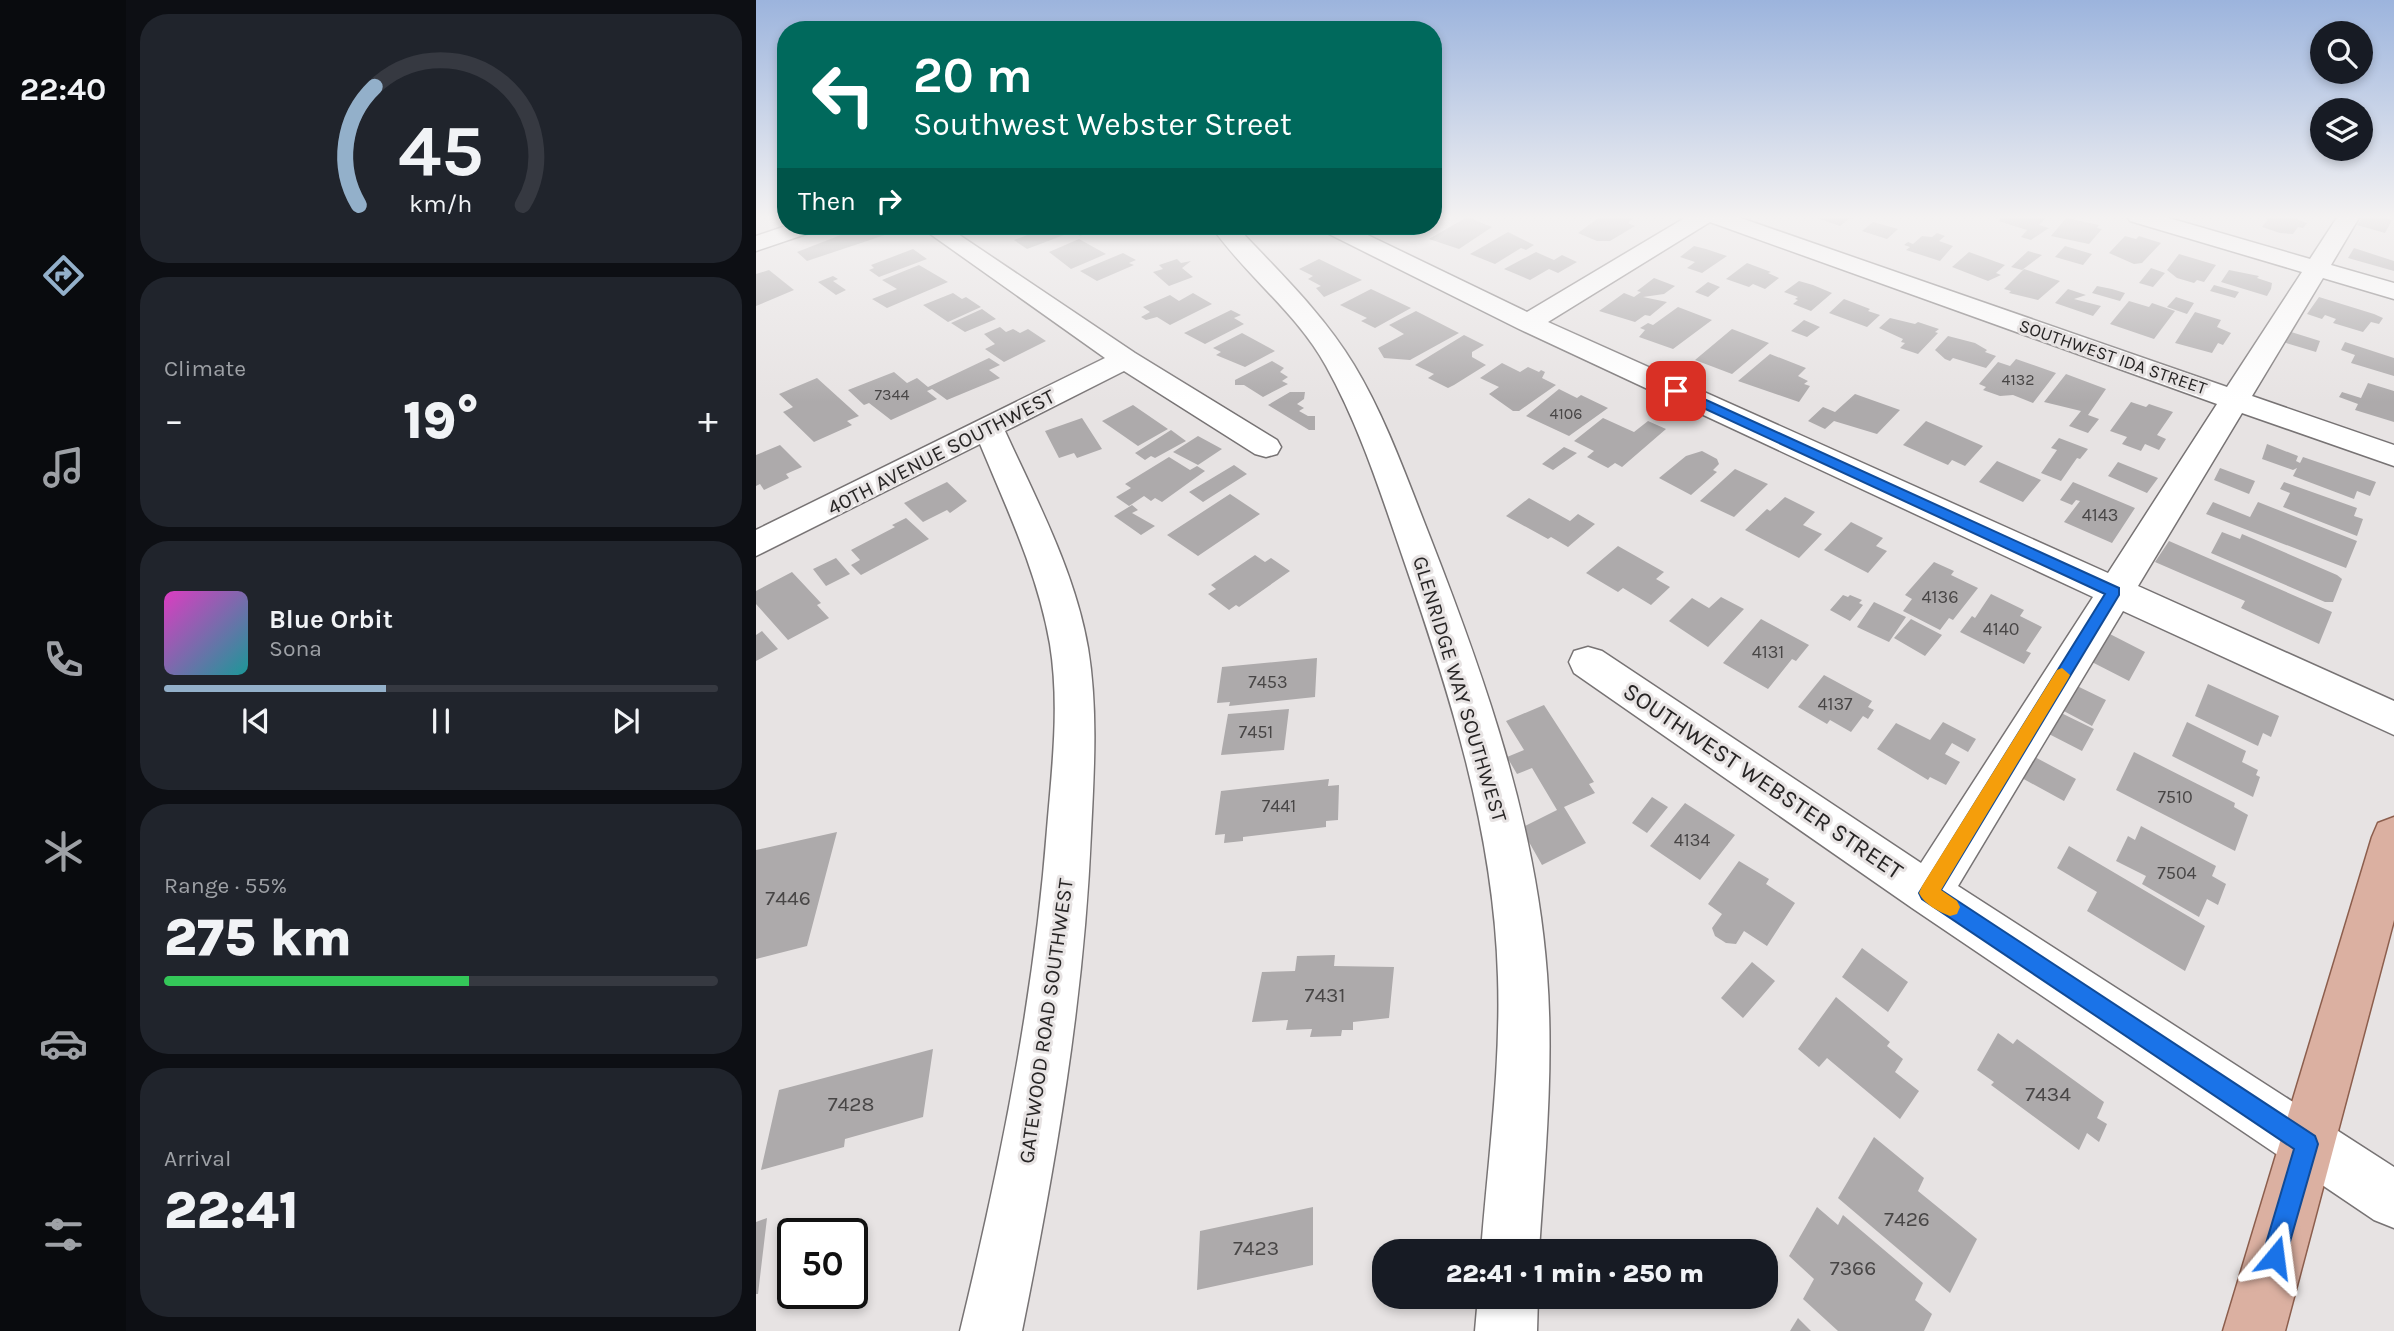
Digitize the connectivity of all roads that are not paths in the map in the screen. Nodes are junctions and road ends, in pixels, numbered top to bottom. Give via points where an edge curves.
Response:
1 (1007, 278) edge
2 (1271, 278) edge
3 (1437, 278) edge
4 (1602, 278) edge
5 (1890, 278) edge
6 (2311, 278) edge
7 (2351, 278) edge
8 (2394, 291) edge
9 (1528, 323) junction
10 (1125, 359) junction
11 (2235, 400) junction
12 (989, 429) junction
13 (1266, 447) dead end
14 (2394, 456) edge
15 (756, 544) edge
16 (2114, 592) junction
17 (1588, 662) dead end
18 (2394, 719) edge
19 (2394, 837) edge
20 (1928, 893) junction
21 (2307, 1144) junction
22 (2394, 1200) edge
23 (1511, 1239) edge
24 (1507, 1309) edge
25 (991, 1331) edge
26 (1506, 1331) edge
27 (2254, 1331) edge

1 - 10 street
2 - 23 street, GLENRIDGE WAY SOUTHWEST via 1301,310 1339,365 1389,472 1497,796 1520,938 1524,1013
3 - 9 street
4 - 9 street
5 - 11 street, SOUTHWEST IDA STREET
6 - 11 street
7 - 8 street
9 - 16 street
10 - 12 street, 40TH AVENUE SOUTHWEST
10 - 13 street
11 - 14 street, SOUTHWEST IDA STREET
11 - 16 street
12 - 15 street, 40TH AVENUE SOUTHWEST
12 - 25 street, GATEWOOD ROAD SOUTHWEST via 1036,539 1066,626 1075,726 1066,903 1017,1217
16 - 18 street
16 - 20 street
17 - 20 street, SOUTHWEST WEBSTER STREET
19 - 21 main road
20 - 21 street, SOUTHWEST WEBSTER STREET
21 - 22 street, SOUTHWEST WEBSTER STREET
21 - 27 main road
24 - 26 street

